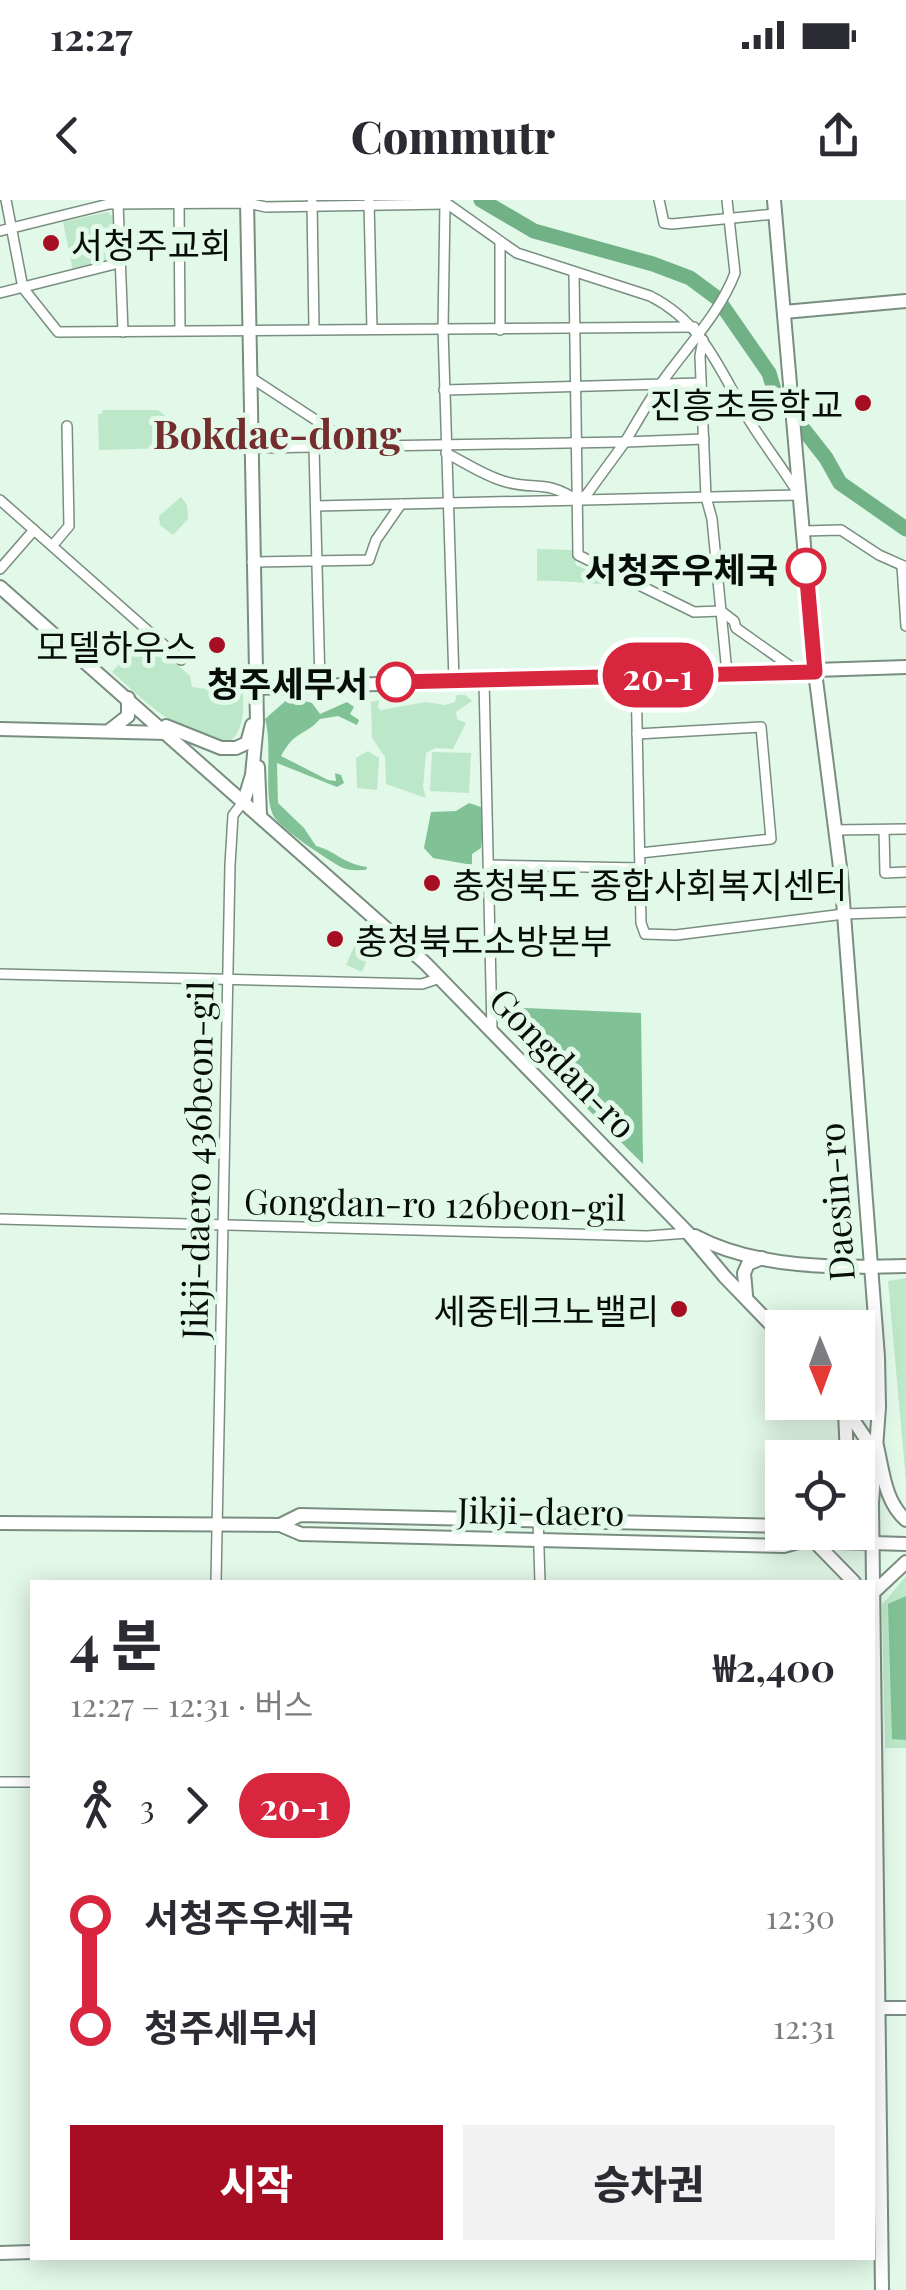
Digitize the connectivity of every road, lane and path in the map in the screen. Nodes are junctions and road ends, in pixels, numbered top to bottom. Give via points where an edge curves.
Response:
1 (6, 200) edge
2 (659, 200) edge
3 (727, 200) edge
4 (179, 201) edge
5 (247, 201) edge
6 (118, 202) edge
7 (369, 202) edge
8 (444, 202) edge
9 (312, 203) edge
10 (774, 207) edge
11 (729, 218) junction
12 (14, 228) junction
13 (0, 231) edge
14 (500, 244) junction
15 (119, 264) junction
16 (574, 274) junction
17 (23, 288) junction
18 (0, 293) edge
19 (906, 300) edge
20 (784, 312) junction
21 (314, 329) junction
22 (372, 329) junction
23 (443, 329) junction
24 (576, 329) junction
25 (180, 330) junction
26 (249, 330) junction
27 (500, 330) junction
28 (700, 331) junction
29 (123, 332) junction
30 (250, 377) junction
31 (702, 382) junction
32 (661, 384) junction
33 (577, 385) junction
34 (444, 390) junction
35 (67, 426) dead end
36 (704, 439) junction
37 (578, 441) junction
38 (625, 442) junction
39 (356, 446) junction
40 (314, 447) junction
41 (251, 448) junction
42 (446, 449) junction
43 (800, 493) junction
44 (706, 497) junction
45 (0, 500) edge
46 (448, 501) junction
47 (578, 501) junction
48 (401, 504) junction
49 (316, 506) junction
50 (34, 530) junction
51 (803, 530) junction
52 (53, 545) junction
53 (252, 562) junction
54 (317, 562) junction
55 (904, 567) edge
56 (0, 570) edge
57 (0, 586) edge
58 (721, 611) junction
59 (906, 612) edge
60 (906, 626) edge
61 (181, 660) dead end
62 (906, 667) edge
63 (727, 672) junction
64 (799, 672) junction
65 (815, 672) junction
66 (636, 675) junction
67 (484, 680) junction
68 (454, 681) junction
69 (320, 685) junction
70 (254, 688) junction
71 (128, 698) junction
72 (256, 718) junction
73 (154, 721) junction
74 (0, 729) edge
75 (108, 731) junction
76 (168, 732) junction
77 (637, 734) junction
78 (244, 801) junction
79 (260, 815) junction
80 (906, 829) edge
81 (835, 830) junction
82 (884, 830) junction
83 (640, 852) junction
84 (489, 864) junction
85 (640, 868) junction
86 (906, 872) edge
87 (906, 912) edge
88 (844, 914) junction
89 (0, 974) edge
90 (227, 978) junction
91 (440, 978) junction
92 (492, 1030) junction
93 (0, 1219) edge
94 (222, 1225) junction
95 (688, 1232) junction
96 (766, 1258) junction
97 (906, 1266) edge
98 (870, 1267) junction
99 (746, 1295) junction
100 (765, 1317) edge
101 (878, 1357) junction
102 (875, 1368) edge
103 (856, 1420) edge
104 (877, 1446) junction
105 (875, 1449) edge
106 (875, 1485) edge
107 (538, 1518) junction
108 (906, 1520) edge
109 (0, 1524) edge
110 (218, 1524) junction
111 (280, 1525) junction
112 (765, 1525) edge
113 (539, 1539) junction
114 (875, 1543) edge
115 (906, 1544) edge
116 (765, 1545) edge
117 (818, 1550) edge
118 (872, 1550) edge
119 (906, 1562) edge
120 (216, 1580) edge
121 (540, 1580) edge
122 (852, 1580) edge
123 (872, 1580) edge
124 (875, 1590) edge
125 (0, 1782) edge
126 (30, 1782) edge
127 (875, 1889) edge
128 (876, 2008) edge
129 (906, 2008) edge
130 (877, 2242) edge
131 (30, 2252) edge
132 (0, 2253) edge
133 (882, 2290) edge

1 - 12 street
2 - 11 street via 664,223
3 - 11 street
4 - 5 street
4 - 6 street
4 - 25 street
5 - 9 street via 266,207
5 - 26 street
6 - 12 street
6 - 15 street
7 - 8 street
7 - 9 street
7 - 22 street
8 - 14 street
8 - 23 street
9 - 21 street
10 - 11 street
10 - 20 street
11 - 28 street via 735,273
12 - 13 street
12 - 17 street
14 - 16 street
14 - 27 street
15 - 17 street
15 - 29 street
16 - 24 street
16 - 28 street via 650,296
17 - 18 street
17 - 29 street via 58,332
19 - 20 street
20 - 43 street, Daesin-ro
21 - 22 street
21 - 26 street
22 - 23 street
23 - 27 street
23 - 34 street
24 - 27 street
24 - 28 street
24 - 33 street
25 - 26 street
25 - 29 street
26 - 30 street
28 - 31 street
28 - 32 street
28 - 43 street via 765,446
30 - 39 street
30 - 41 street
31 - 32 street
31 - 36 street
32 - 33 street
32 - 38 street
33 - 34 street
33 - 37 street
34 - 42 street
35 - 52 street via 69,526
36 - 38 street
36 - 44 street
37 - 38 street
37 - 42 street
37 - 47 street
38 - 47 street
39 - 40 street
39 - 42 street
40 - 41 street
40 - 49 street
41 - 53 street
42 - 46 street
42 - 47 street via 502,481 562,490
43 - 44 street
43 - 51 street, Daesin-ro
44 - 47 street
44 - 58 street
45 - 50 street
46 - 47 street
46 - 48 street
46 - 68 street
47 - 58 street via 578,555 694,612
48 - 49 street
48 - 54 street via 369,560
49 - 54 street
50 - 52 street
50 - 56 street
51 - 55 street via 841,530
51 - 65 street, Daesin-ro
52 - 61 street
53 - 54 street
53 - 70 street
54 - 69 street
55 - 59 street
57 - 71 street, Gongdan-ro
58 - 63 street
58 - 64 street
59 - 60 street
62 - 65 street
63 - 64 street
63 - 66 street
64 - 65 street
65 - 81 street, Daesin-ro
66 - 67 street
66 - 77 street
67 - 68 street
67 - 84 street
68 - 69 street
69 - 70 street
70 - 72 street
71 - 73 street, Gongdan-ro
71 - 75 street via 128,716
72 - 73 street via 246,743 229,749
72 - 78 street
72 - 79 street
73 - 76 street, Gongdan-ro
74 - 75 street
75 - 76 street
76 - 78 street, Gongdan-ro
77 - 83 street
77 - 83 street via 760,727 771,839
78 - 79 street, Gongdan-ro
78 - 90 street, Jikji-daero 436beon-gil via 233,815
79 - 91 street, Gongdan-ro
80 - 82 street
81 - 82 street
81 - 88 street, Daesin-ro
82 - 86 street via 885,873
83 - 85 street
84 - 85 street
84 - 92 street
85 - 88 street via 645,934
87 - 88 street
88 - 98 street, Daesin-ro
89 - 90 street
90 - 91 street via 422,984
90 - 94 street, Jikji-daero 436beon-gil
91 - 92 street, Gongdan-ro
92 - 95 street, Gongdan-ro
93 - 94 street, Gongdan-ro 126beon-gil
94 - 95 street, Gongdan-ro 126beon-gil
94 - 110 street, Jikji-daero 436beon-gil
95 - 96 street
95 - 99 street, Gongdan-ro
96 - 98 street
96 - 99 street via 748,1264
97 - 98 street
98 - 101 street, Daesin-ro
99 - 100 street, Gongdan-ro
101 - 102 street
101 - 104 street, Daesin-ro
103 - 104 street
104 - 105 street
104 - 106 street, Daesin-ro
104 - 108 street via 888,1494
107 - 111 street, Jikji-daero via 300,1516
107 - 112 street, Jikji-daero
107 - 113 street
109 - 110 street, Jikji-daero
110 - 111 street, Jikji-daero
110 - 120 street, Jikji-daero 436beon-gil
111 - 113 street, Jikji-daero via 301,1534
113 - 116 street, Jikji-daero
113 - 121 street
114 - 115 street, Jikji-daero
117 - 122 street
118 - 123 street, Daesin-ro
119 - 124 street
125 - 126 street
127 - 128 street, Daesin-ro
128 - 129 street
128 - 130 street, Daesin-ro
130 - 133 street, Daesin-ro
131 - 132 street

